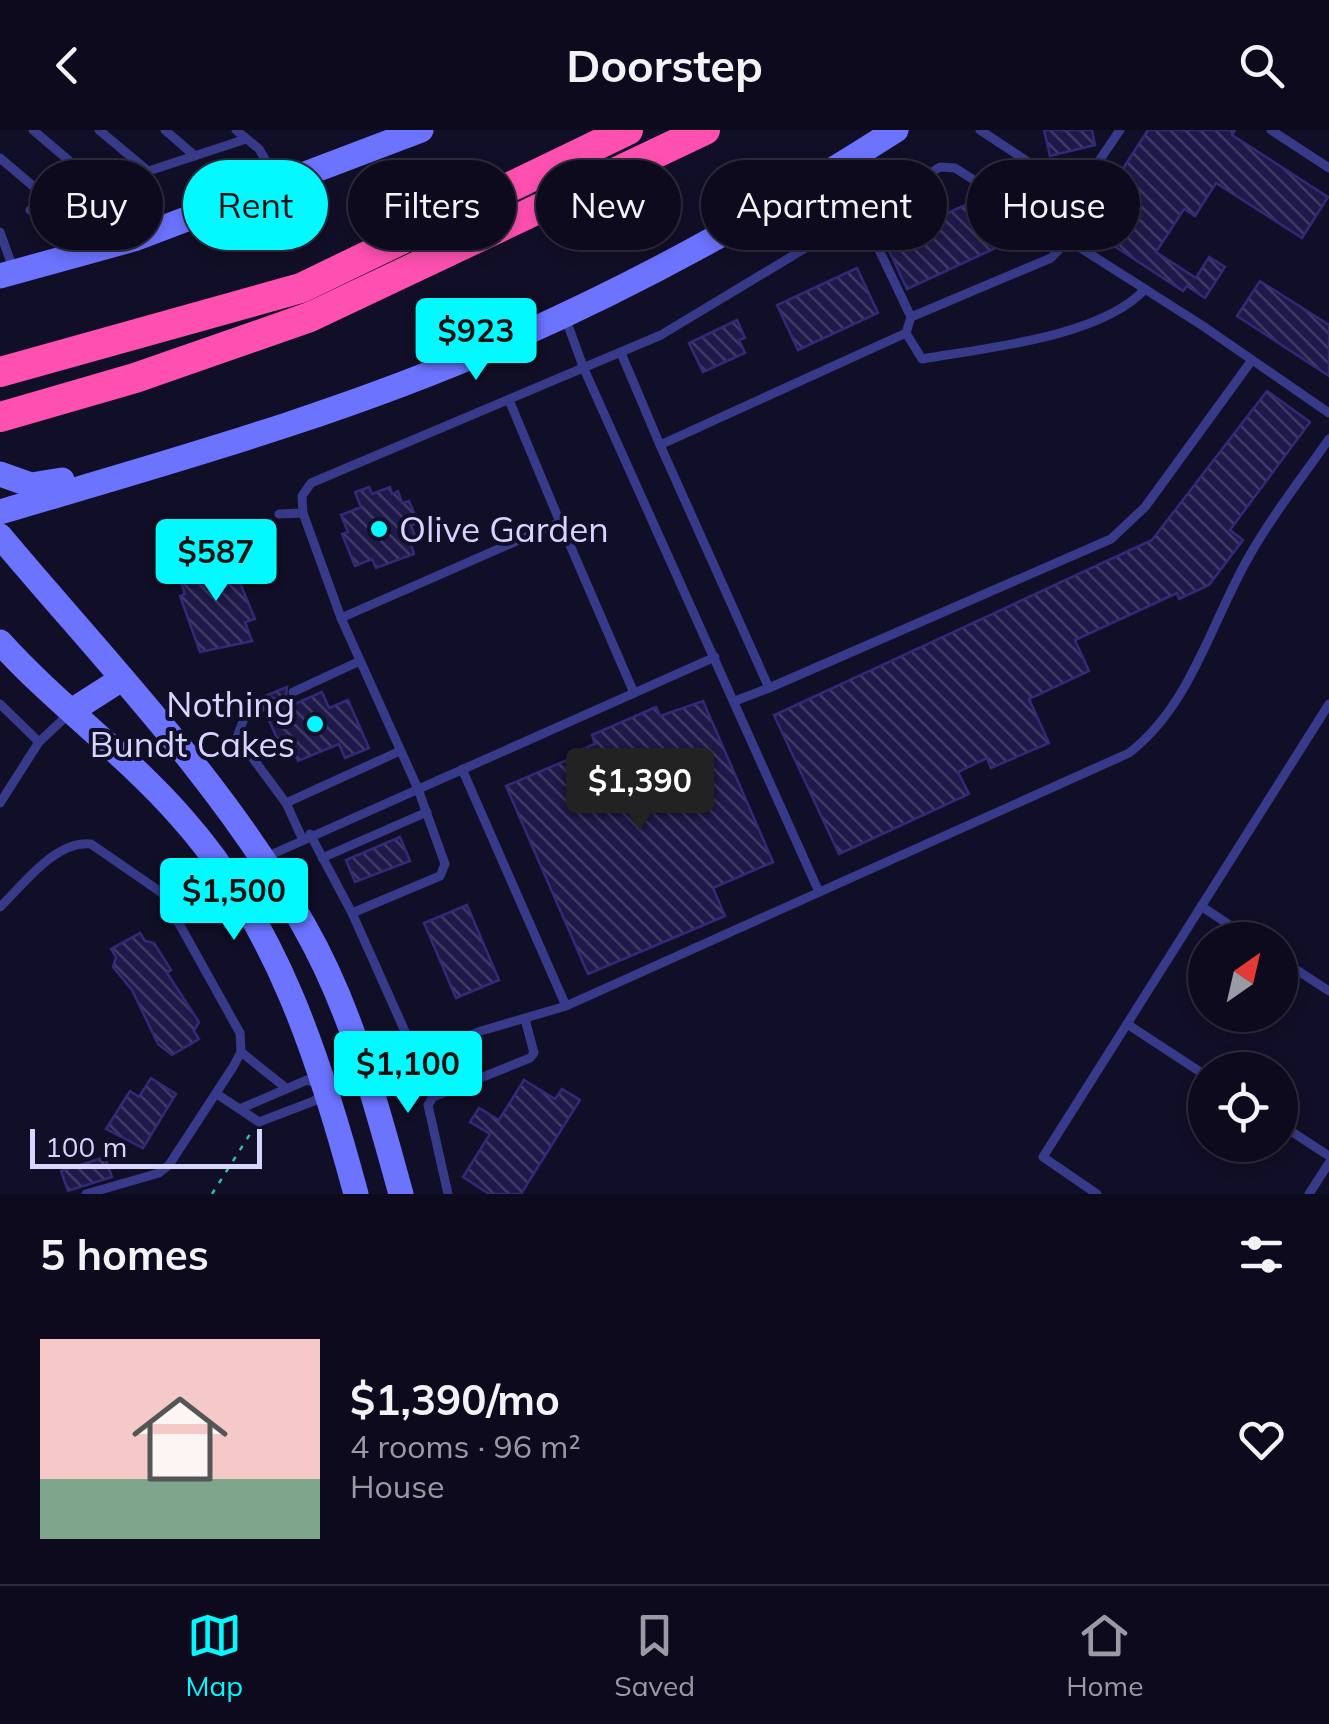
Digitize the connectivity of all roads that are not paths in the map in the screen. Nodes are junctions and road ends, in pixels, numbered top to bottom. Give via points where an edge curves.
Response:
1 (33, 130) edge
2 (99, 130) edge
3 (165, 130) edge
4 (236, 130) edge
5 (421, 130) edge
6 (628, 130) edge
7 (896, 130) edge
8 (980, 130) edge
9 (1120, 130) edge
10 (1270, 130) edge
11 (703, 131) edge
12 (246, 138) junction
13 (195, 156) junction
14 (0, 158) edge
15 (68, 160) edge
16 (135, 160) edge
17 (266, 160) edge
18 (163, 166) edge
19 (328, 166) edge
20 (1329, 168) edge
21 (30, 182) edge
22 (183, 221) edge
23 (0, 232) edge
24 (803, 250) edge
25 (879, 250) edge
26 (1059, 250) edge
27 (1084, 250) edge
28 (7, 274) edge
29 (1146, 290) junction
30 (564, 314) junction
31 (910, 318) junction
32 (906, 333) junction
33 (621, 353) junction
34 (1252, 360) junction
35 (584, 369) junction
36 (1, 371) edge
37 (509, 400) junction
38 (1329, 412) edge
39 (2, 416) edge
40 (1329, 440) edge
41 (660, 445) junction
42 (157, 466) junction
43 (0, 474) edge
44 (0, 512) edge
45 (303, 513) junction
46 (279, 514) dead end
47 (560, 522) junction
48 (0, 536) edge
49 (341, 618) junction
50 (0, 642) edge
51 (716, 657) junction
52 (360, 660) junction
53 (120, 680) junction
54 (768, 688) junction
55 (292, 692) dead end
56 (634, 693) junction
57 (735, 701) junction
58 (270, 703) dead end
59 (0, 704) edge
60 (1329, 704) edge
61 (73, 710) junction
62 (39, 742) junction
63 (400, 751) junction
64 (462, 770) junction
65 (418, 789) junction
66 (286, 802) junction
67 (0, 803) edge
68 (427, 812) junction
69 (306, 836) junction
70 (211, 855) junction
71 (263, 858) junction
72 (322, 858) junction
73 (819, 892) junction
74 (162, 893) junction
75 (0, 906) edge
76 (1201, 906) junction
77 (352, 912) junction
78 (1225, 922) edge
79 (1298, 970) edge
80 (1329, 991) edge
81 (566, 1006) junction
82 (525, 1020) junction
83 (1127, 1024) junction
84 (240, 1052) junction
85 (416, 1056) junction
86 (1188, 1064) edge
87 (369, 1078) junction
88 (286, 1088) junction
89 (328, 1089) junction
90 (217, 1094) junction
91 (242, 1108) junction
92 (1298, 1137) edge
93 (1329, 1159) edge
94 (86, 1194) edge
95 (356, 1194) edge
96 (401, 1194) edge
97 (448, 1194) edge
98 (1098, 1194) edge
99 (1309, 1194) edge

1 - 15 lane
2 - 16 lane
3 - 13 lane
4 - 12 lane
5 - 19 main road
6 - 36 highway via 302,288
7 - 30 main road via 778,203
8 - 9 lane via 1066,187 1082,186
10 - 20 lane
11 - 39 highway via 310,318
12 - 13 lane
12 - 17 lane
13 - 18 lane
14 - 21 lane
22 - 28 main road
23 - 28 lane
24 - 33 lane
25 - 31 lane
26 - 31 lane
27 - 29 lane
29 - 32 lane via 1130,307 1089,324 956,353 922,359
29 - 34 lane
30 - 35 lane
30 - 42 main road via 378,393
31 - 32 lane
32 - 41 lane
33 - 35 lane
33 - 41 lane
34 - 38 lane
34 - 54 lane via 1145,507 1111,538
35 - 37 lane
35 - 51 lane
37 - 45 lane via 311,483 302,496
37 - 47 lane
40 - 73 lane via 1246,561 1154,734 1128,753
41 - 54 lane
42 - 43 main road via 31,485
42 - 44 main road
45 - 46 lane
45 - 49 lane
47 - 49 lane
47 - 56 lane
48 - 53 main road
49 - 52 lane
50 - 61 main road
51 - 56 lane
51 - 57 lane
52 - 55 lane
52 - 63 lane
53 - 61 main road
53 - 71 main road
54 - 57 lane
56 - 64 lane
57 - 73 lane
58 - 66 lane via 245,716 237,737
59 - 62 lane
60 - 76 lane
61 - 62 lane
61 - 70 main road via 181,816
62 - 67 lane
63 - 65 lane
63 - 66 lane
64 - 65 lane
64 - 81 lane
65 - 68 lane
65 - 69 lane
66 - 69 lane
68 - 72 lane
68 - 77 lane via 442,849 440,876
69 - 71 lane
69 - 72 lane
70 - 71 main road via 246,864
70 - 74 lane
70 - 89 main road via 281,966
71 - 87 main road via 337,992
72 - 77 lane
73 - 81 lane
74 - 75 lane via 78,842
74 - 84 lane via 240,1032
76 - 78 lane
76 - 83 lane
77 - 85 lane
79 - 80 lane
81 - 82 lane
82 - 85 lane
82 - 97 lane via 530,1058 428,1104
83 - 86 lane
83 - 98 lane via 1043,1157
84 - 88 lane
84 - 90 lane
85 - 87 lane
87 - 89 main road
87 - 96 main road
88 - 89 lane via 308,1080
88 - 91 lane
89 - 91 lane via 314,1102 259,1122
89 - 95 main road
90 - 91 lane
90 - 94 lane via 159,1173
92 - 93 lane
93 - 99 lane

